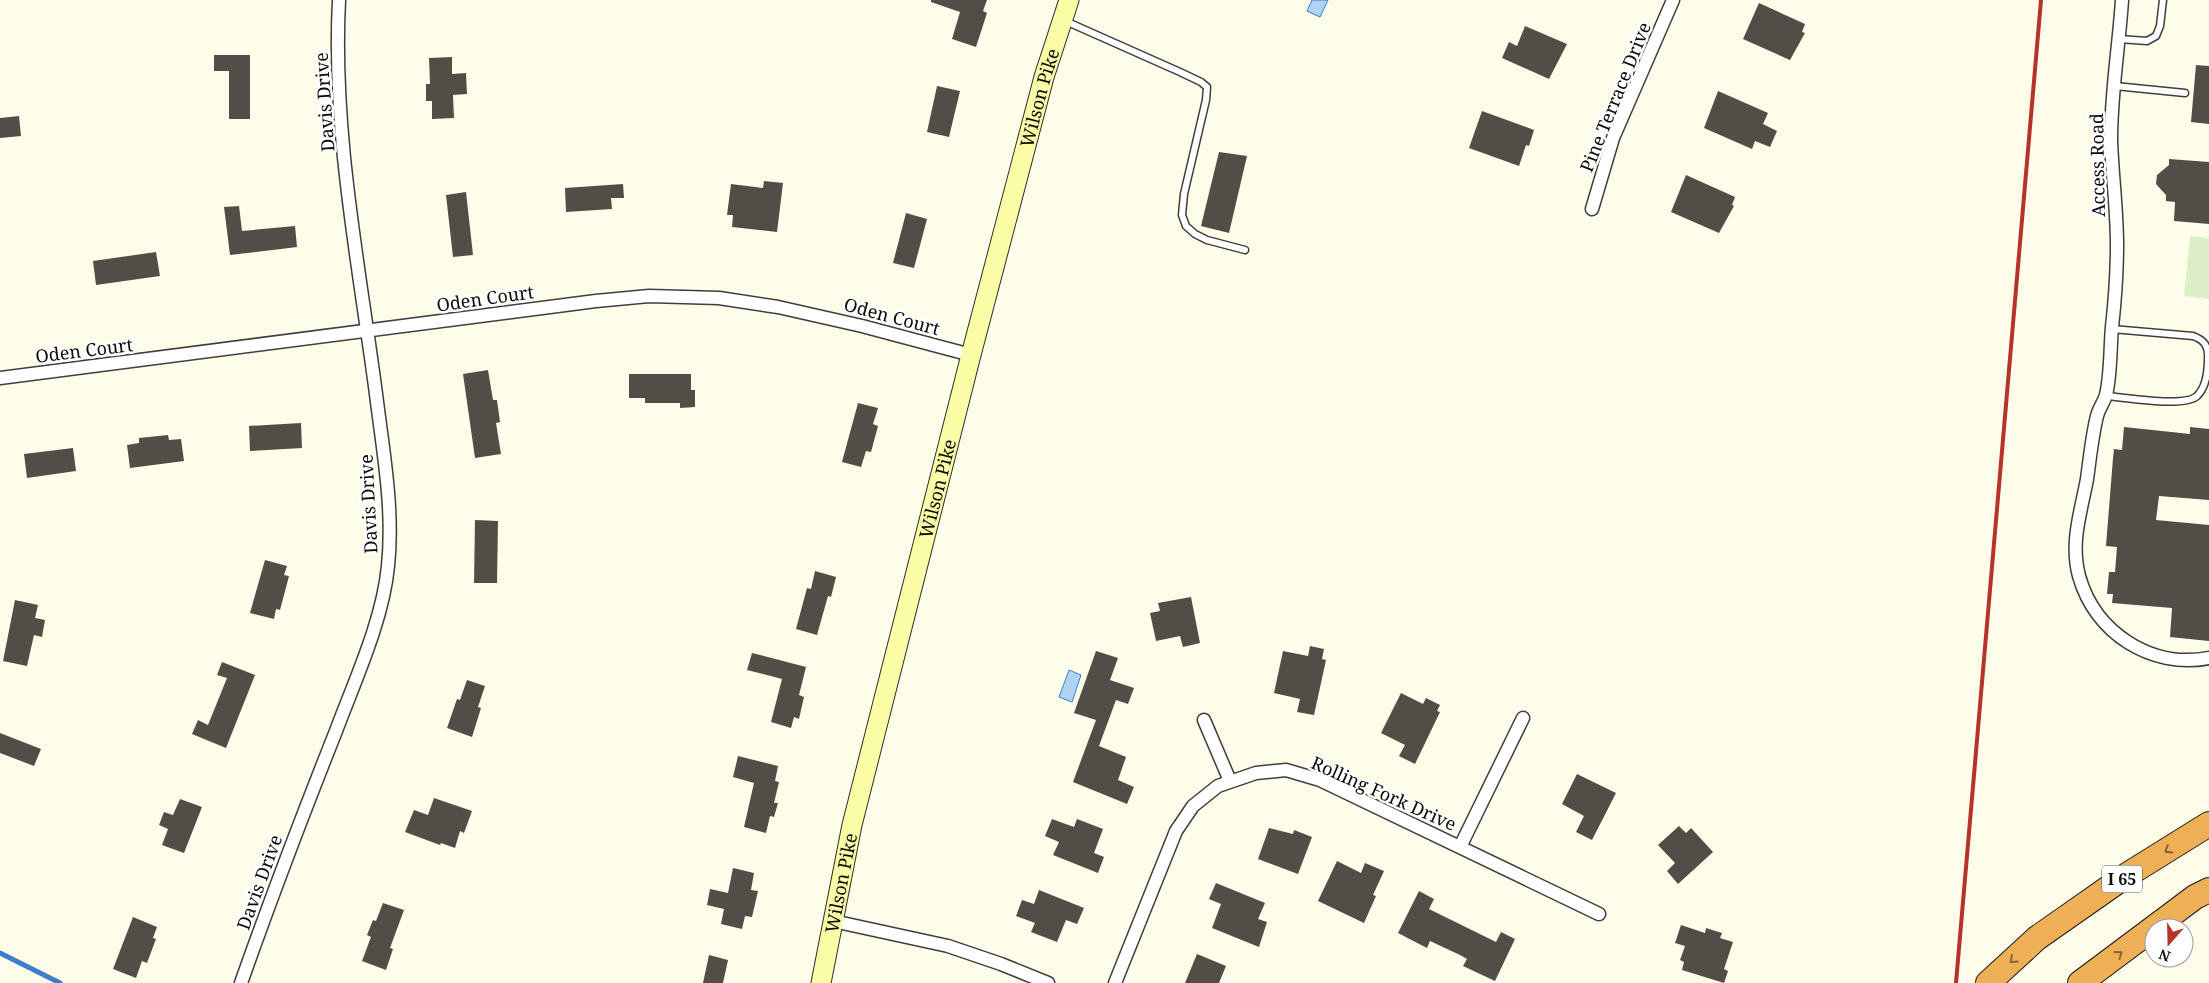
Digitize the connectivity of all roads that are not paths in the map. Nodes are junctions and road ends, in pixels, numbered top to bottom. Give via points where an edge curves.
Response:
1 (339, 0) edge
2 (1069, 0) edge
3 (1673, 0) edge
4 (2122, 0) edge
5 (2163, 0) edge
6 (1062, 20) junction
7 (2119, 39) junction
8 (2115, 86) junction
9 (2185, 94) dead end
10 (1592, 209) dead end
11 (1245, 250) dead end
12 (2112, 329) junction
13 (368, 332) junction
14 (971, 355) junction
15 (0, 378) edge
16 (2106, 396) junction
17 (2209, 658) edge
18 (1524, 718) dead end
19 (1204, 720) dead end
20 (1230, 781) junction
21 (2209, 824) edge
22 (1460, 847) junction
23 (2209, 890) edge
24 (1599, 914) dead end
25 (833, 921) junction
26 (242, 983) edge
27 (821, 983) edge
28 (1048, 983) edge
29 (1115, 983) edge
30 (1988, 983) edge
31 (2080, 983) edge

1 - 13 street, Davis Drive via 338,84 342,131
2 - 6 main road, Wilson Pike
3 - 10 street, Pine Terrace Drive via 1613,138
4 - 7 street, Access Road
5 - 7 lane via 2156,36 2146,41
6 - 11 lane via 1207,87 1182,215 1186,226 1195,234
6 - 14 main road, Wilson Pike
7 - 8 street, Access Road
8 - 9 lane
8 - 12 street, Access Road via 2111,137 2117,243
12 - 16 street, Access Road
12 - 16 lane via 2193,336 2206,345 2208,362 2202,390 2190,400
13 - 14 street, Oden Court via 596,301 649,296 719,298 778,307 862,326
13 - 15 street, Oden Court
13 - 26 street, Davis Drive via 388,492 388,569 375,628 271,898
14 - 25 main road, Wilson Pike via 852,825
16 - 17 street, Access Road via 2097,417 2075,536 2082,583 2104,622 2134,647 2174,660
18 - 22 street
19 - 20 street
20 - 22 street, Rolling Fork Drive via 1270,771 1302,774
20 - 29 street, Rolling Fork Drive via 1201,798 1178,826
21 -> 30 highway, I 65 via 2127,875 2037,938
22 - 24 street, Rolling Fork Drive
31 -> 23 highway via 2195,897
25 - 27 main road, Wilson Pike
25 - 28 street via 948,946

